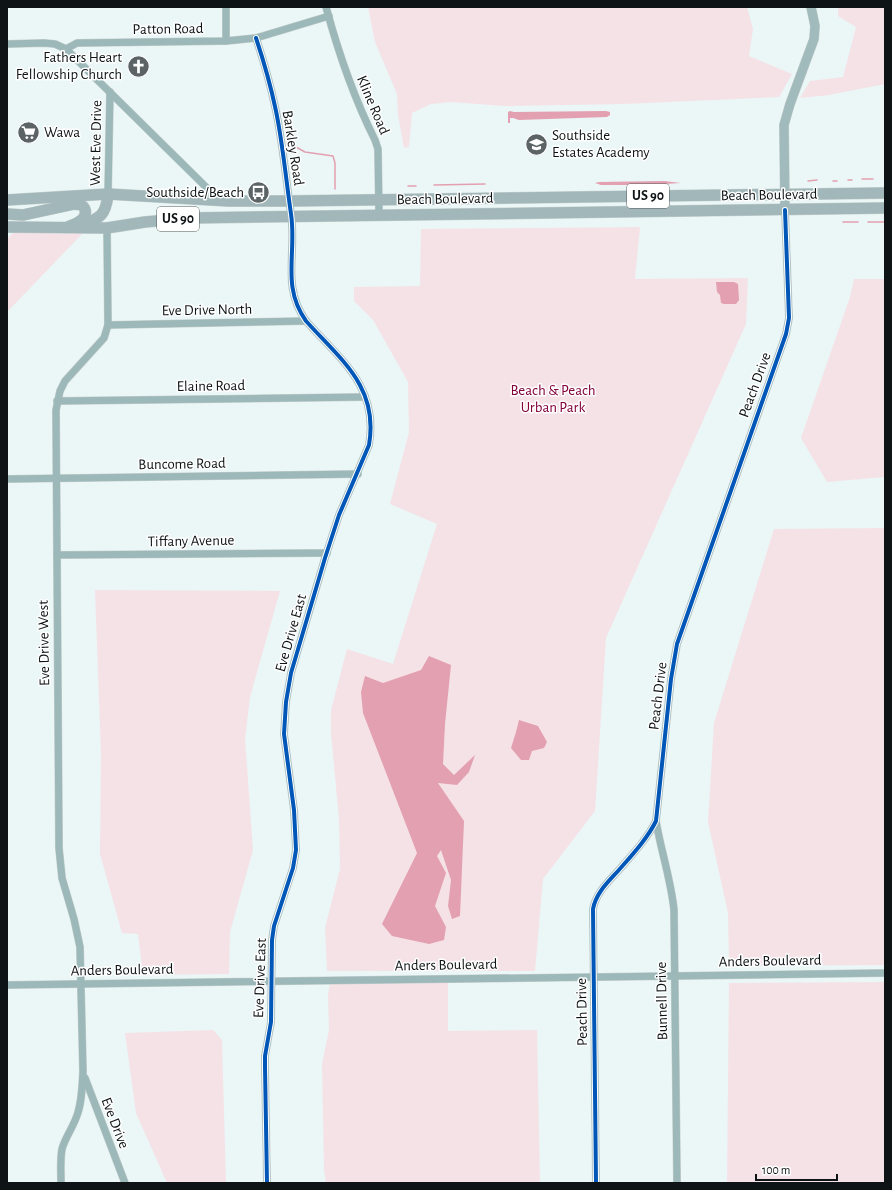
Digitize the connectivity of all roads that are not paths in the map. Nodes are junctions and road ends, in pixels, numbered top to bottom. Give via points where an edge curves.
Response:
1 (226, 7) edge
2 (326, 7) edge
3 (811, 7) edge
4 (329, 16) junction
5 (256, 38) junction
6 (226, 41) junction
7 (7, 44) edge
8 (66, 49) junction
9 (110, 92) junction
10 (7, 192) edge
11 (885, 193) edge
12 (108, 194) junction
13 (784, 195) junction
14 (580, 197) junction
15 (32, 199) junction
16 (7, 200) edge
17 (379, 200) junction
18 (229, 201) junction
19 (289, 201) junction
20 (885, 208) edge
21 (785, 210) junction
22 (580, 213) junction
23 (7, 214) edge
24 (379, 215) junction
25 (292, 217) junction
26 (8, 228) edge
27 (69, 228) junction
28 (107, 228) junction
29 (306, 321) junction
30 (108, 325) junction
31 (365, 397) junction
32 (57, 401) junction
33 (358, 474) junction
34 (7, 479) edge
35 (56, 479) junction
36 (327, 553) junction
37 (57, 555) junction
38 (656, 821) junction
39 (885, 973) edge
40 (675, 976) junction
41 (593, 977) junction
42 (271, 981) junction
43 (80, 984) junction
44 (7, 985) edge
45 (83, 1072) junction
46 (61, 1183) edge
47 (125, 1183) edge
48 (268, 1183) edge
49 (596, 1183) edge
50 (677, 1183) edge

1 - 6 street
2 - 4 street, Kline Road
3 - 13 main road, Peach Drive via 815,26 814,39 784,125
4 - 5 street, Patton Road
4 - 17 street, Kline Road via 350,85 378,149
5 - 6 street, Patton Road
5 - 19 street, Barkley Road via 276,111
6 - 8 street, Patton Road via 78,43
7 - 8 street via 44,43
8 - 9 street
9 - 12 street, West Eve Drive
9 - 18 street via 209,190
10 - 15 highway
11 - 13 highway, US 90
12 - 15 highway, US 90
12 - 18 highway, US 90
12 - 27 highway via 107,206 102,215 94,221
13 - 14 highway, US 90
13 - 21 main road, Peach Drive
14 - 17 highway, US 90
14 - 22 street
15 - 16 highway, US 90
17 - 19 highway, US 90
17 - 24 street, Kline Road
18 - 19 highway, US 90
19 - 25 street, Barkley Road
20 - 21 highway, Beach Boulevard / US 90
21 - 22 highway, Beach Boulevard / US 90
21 - 38 street, Peach Drive via 788,318 786,334 677,644
22 - 24 highway, Beach Boulevard / US 90
23 - 27 highway via 23,215 74,204 81,205 86,212 85,216 82,221
24 - 25 highway, Beach Boulevard / US 90
25 - 28 highway, Beach Boulevard / US 90 via 189,218
25 - 29 street, Eve Drive East via 292,289
26 - 27 highway, Beach Boulevard / US 90
27 - 28 highway, Beach Boulevard / US 90
28 - 30 street, Eve Drive West
29 - 30 street, Eve Drive North
29 - 31 street, Eve Drive East via 350,368
30 - 32 street, Eve Drive West via 104,338 65,381
31 - 32 street, Elaine Road
31 - 33 street, Eve Drive East via 371,416 371,434
32 - 35 street, Eve Drive West
33 - 35 street, Buncome Road
33 - 36 street, Eve Drive East via 339,515
34 - 35 street, Buncome Road
35 - 37 street, Eve Drive West
36 - 37 street, Tiffany Avenue
36 - 42 street, Eve Drive East via 294,658 286,702 284,734 294,810 296,850 293,868 274,926
37 - 43 street, Eve Drive West via 59,848 62,878 78,938
38 - 40 street, Bunnell Drive via 673,897
38 - 41 street, Peach Drive via 594,901
39 - 40 street, Anders Boulevard
40 - 41 street, Anders Boulevard
40 - 50 street, Bunnell Drive
41 - 42 street, Anders Boulevard
41 - 49 street, Peach Drive
42 - 43 street, Anders Boulevard
42 - 48 street, Eve Drive East via 271,1022 265,1056
43 - 44 street, Anders Boulevard
43 - 45 street, Eve Drive West
45 - 46 street via 80,1105 62,1148
45 - 47 street, Eve Drive

